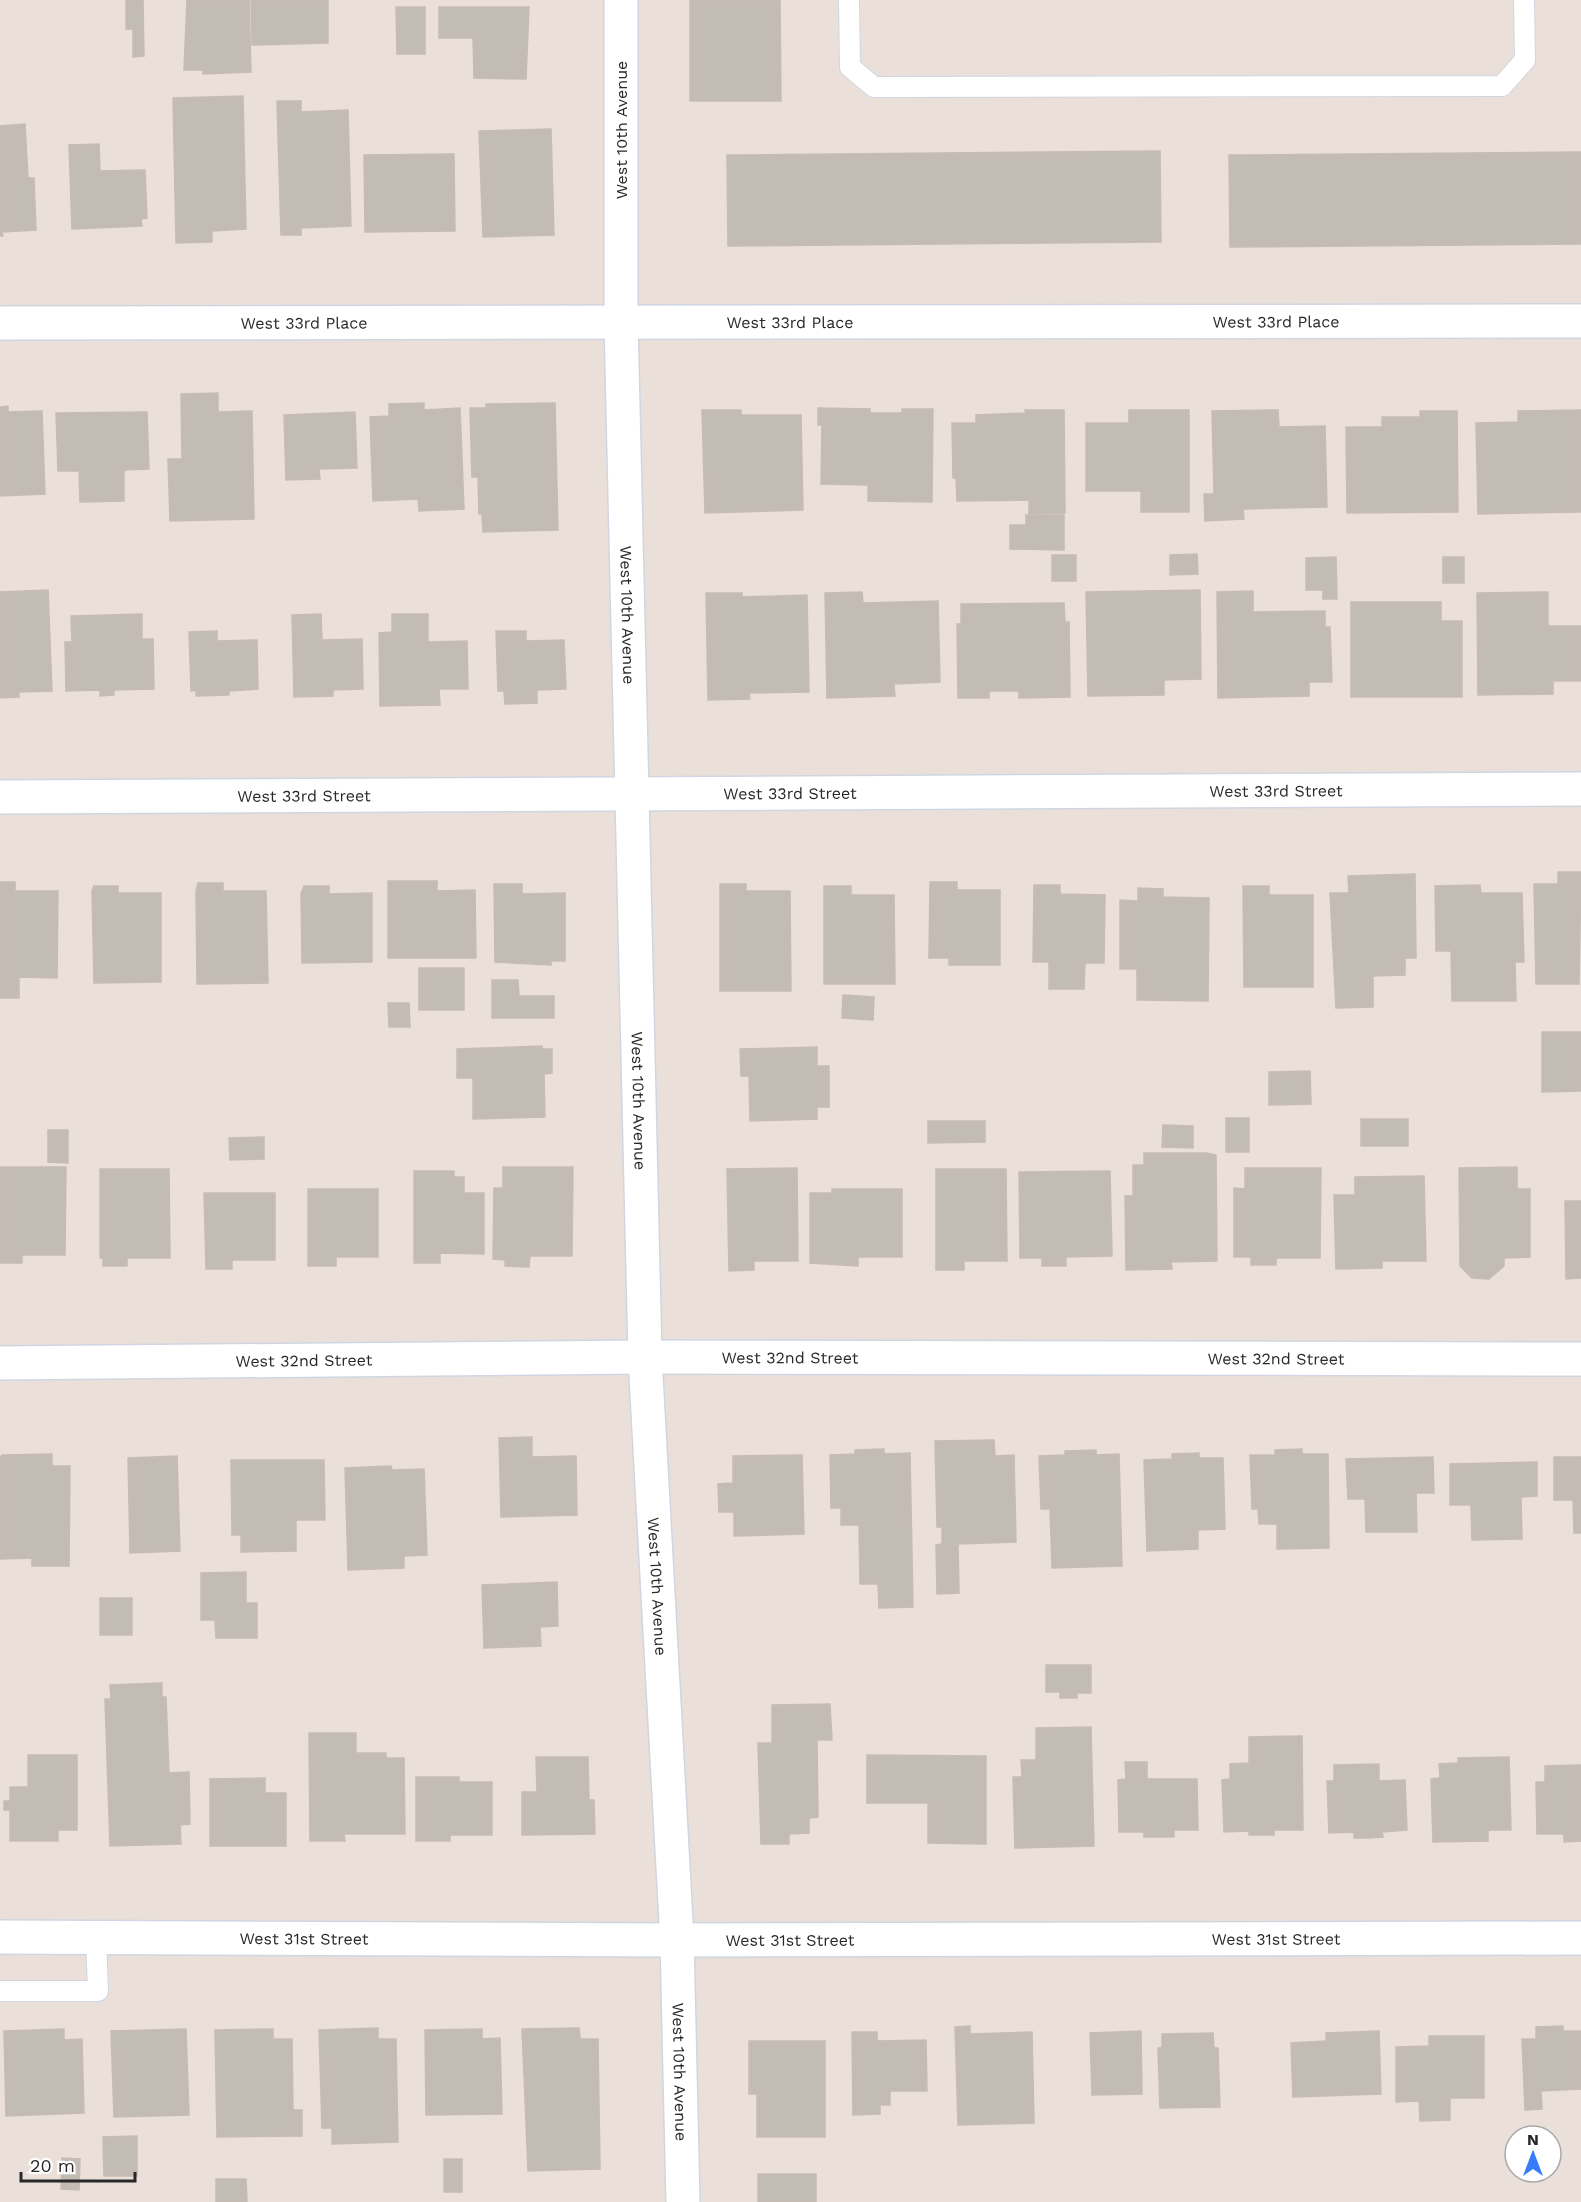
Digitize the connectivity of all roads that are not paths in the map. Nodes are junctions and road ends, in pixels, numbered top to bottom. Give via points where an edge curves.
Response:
1 (621, 0) edge
2 (849, 0) edge
3 (1524, 0) edge
4 (621, 321) junction
5 (1581, 321) edge
6 (0, 323) edge
7 (1581, 789) edge
8 (633, 795) junction
9 (0, 796) edge
10 (645, 1357) junction
11 (1581, 1359) edge
12 (0, 1363) edge
13 (0, 1936) edge
14 (96, 1937) junction
15 (1581, 1938) edge
16 (677, 1940) junction
17 (0, 1991) edge
18 (683, 2202) edge

1 - 4 street, West 10th Avenue
2 - 3 lane via 850,67 874,87 933,87 1502,86 1525,60
4 - 5 street, West 33rd Place
4 - 6 street, West 33rd Place
4 - 8 street, West 10th Avenue
7 - 8 street, West 33rd Street
8 - 9 street, West 33rd Street
8 - 10 street, West 10th Avenue
10 - 11 street, West 32nd Street
10 - 12 street, West 32nd Street
10 - 16 street, West 10th Avenue
13 - 14 street, West 31st Street
14 - 16 street, West 31st Street
14 - 17 lane via 98,1991
15 - 16 street, West 31st Street
16 - 18 street, West 10th Avenue

